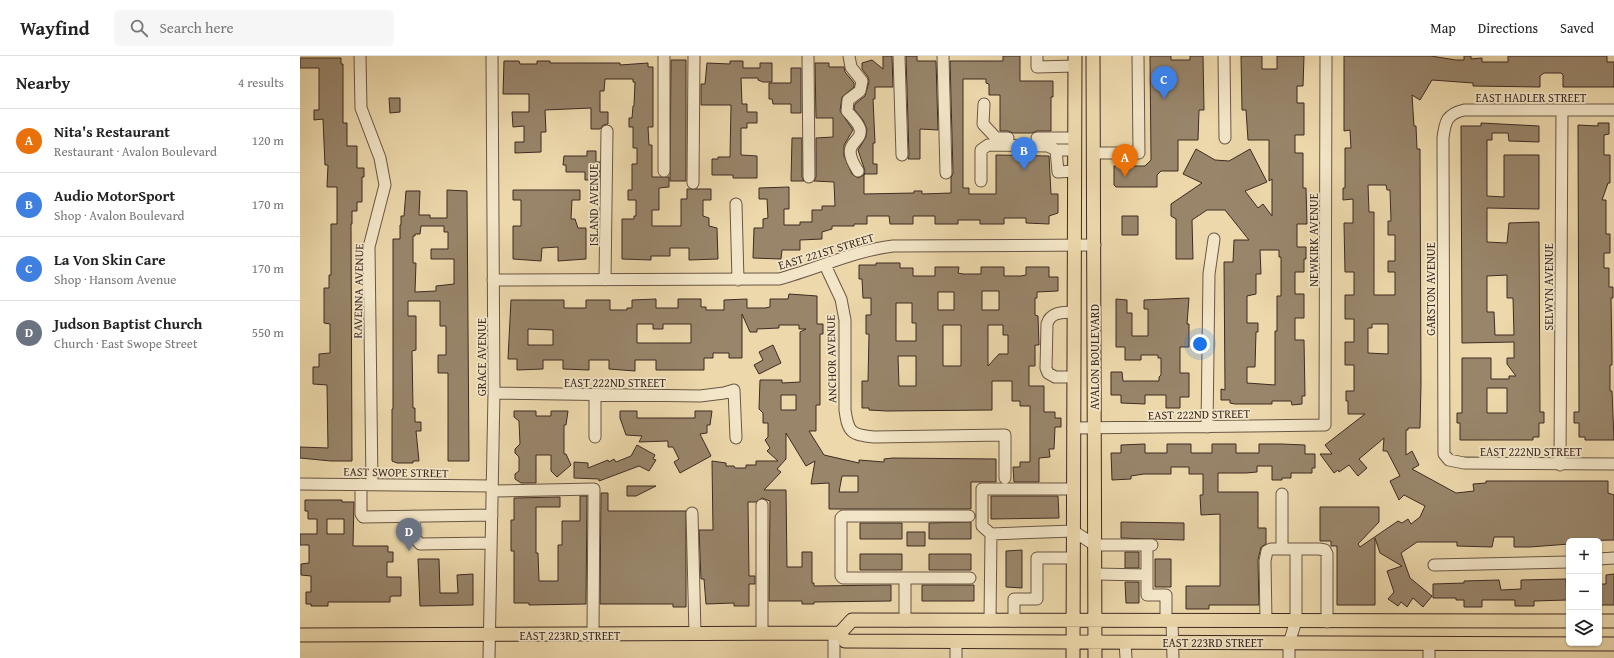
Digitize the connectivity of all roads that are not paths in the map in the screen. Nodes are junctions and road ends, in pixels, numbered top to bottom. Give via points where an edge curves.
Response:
1 (360, 56) edge
2 (492, 56) edge
3 (664, 56) edge
4 (694, 56) edge
5 (808, 56) edge
6 (849, 56) edge
7 (899, 56) edge
8 (943, 56) edge
9 (1038, 56) edge
10 (1093, 56) edge
11 (1138, 56) edge
12 (1224, 56) edge
13 (1326, 56) edge
14 (1075, 61) edge
15 (984, 104) dead end
16 (1562, 110) junction
17 (1614, 110) edge
18 (1449, 117) joint
19 (607, 131) dead end
20 (1225, 138) dead end
21 (1075, 144) junction
22 (1056, 150) junction
23 (1094, 153) junction
24 (902, 155) dead end
25 (664, 171) dead end
26 (858, 171) dead end
27 (1075, 171) junction
28 (946, 172) dead end
29 (809, 177) dead end
30 (981, 181) dead end
31 (693, 183) dead end
32 (736, 204) dead end
33 (1214, 239) dead end
34 (1074, 245) junction
35 (1095, 245) junction
36 (825, 265) junction
37 (493, 280) junction
38 (606, 280) junction
39 (738, 280) junction
40 (1074, 312) junction
41 (1074, 378) junction
42 (494, 393) junction
43 (595, 396) junction
44 (1325, 425) joint
45 (1207, 427) junction
46 (1073, 428) junction
47 (1095, 428) junction
48 (595, 437) dead end
49 (736, 438) dead end
50 (1449, 460) joint
51 (1560, 464) junction
52 (1614, 464) edge
53 (1006, 478) dead end
54 (300, 484) edge
55 (366, 484) junction
56 (492, 488) junction
57 (1073, 489) junction
58 (1282, 494) dead end
59 (762, 505) dead end
60 (692, 513) dead end
61 (492, 515) junction
62 (414, 516) junction
63 (969, 516) dead end
64 (1073, 531) junction
65 (991, 534) junction
66 (491, 543) junction
67 (1095, 545) junction
68 (1282, 549) junction
69 (1296, 549) junction
70 (1073, 558) junction
71 (1614, 558) edge
72 (1602, 559) edge
73 (1566, 562) edge
74 (1434, 565) dead end
75 (1095, 574) junction
76 (1147, 575) junction
77 (905, 578) junction
78 (970, 578) dead end
79 (905, 621) junction
80 (990, 621) junction
81 (1014, 621) junction
82 (1072, 621) junction
83 (1096, 621) junction
84 (1169, 621) junction
85 (1266, 621) junction
86 (1296, 621) junction
87 (1566, 621) edge
88 (1602, 621) edge
89 (1614, 621) edge
90 (1327, 622) junction
91 (762, 633) junction
92 (837, 633) junction
93 (593, 634) junction
94 (695, 634) junction
95 (300, 635) edge
96 (489, 635) junction
97 (956, 641) junction
98 (1072, 642) junction
99 (1096, 642) junction
100 (1126, 642) junction
101 (1173, 642) junction
102 (1289, 643) junction
103 (1429, 643) junction
104 (1614, 644) edge
105 (489, 658) edge
106 (834, 658) edge
107 (956, 658) edge
108 (1073, 658) edge
109 (1095, 658) edge
110 (1126, 658) edge
111 (1173, 658) edge
112 (1289, 658) edge
113 (1429, 658) edge

1 - 55 street, RAVENNA AVENUE via 361,108 380,158 385,185 369,247
2 - 37 street, GRACE AVENUE
3 - 25 street
4 - 31 street
5 - 29 street
6 - 26 street via 851,67 862,81 860,91 848,100 847,110 860,128 860,133 849,149
7 - 24 street
8 - 28 street
9 - 14 street via 1037,66
10 - 23 main road, AVALON BOULEVARD
11 - 23 street via 1139,153
12 - 20 street
13 - 44 street, NEWKIRK AVENUE
14 - 21 main road, AVALON BOULEVARD
15 - 21 street via 983,124 996,138
16 - 17 street, EAST HADLER STREET
16 - 18 street, EAST HADLER STREET via 1464,110
16 - 51 street, SELWYN AVENUE
18 - 50 street, GARSTON AVENUE via 1444,125 1443,138 1443,446 1444,454
19 - 38 street, ISLAND AVENUE
21 - 22 street
21 - 27 main road, AVALON BOULEVARD
22 - 27 street via 1058,172
22 - 30 street via 1048,146 983,146 980,156
23 - 35 main road, AVALON BOULEVARD
27 - 34 main road, AVALON BOULEVARD
32 - 39 street
33 - 45 street via 1209,274
34 - 35 street, EAST 221ST STREET
34 - 36 street, EAST 221ST STREET via 893,246 871,249
34 - 40 main road, AVALON BOULEVARD
35 - 47 main road, AVALON BOULEVARD
36 - 39 street, EAST 221ST STREET via 779,279
36 - 53 street, ANCHOR AVENUE via 841,299 844,320 844,410 850,431 874,437 1005,435
37 - 38 street, EAST 221ST STREET
37 - 42 street, GRACE AVENUE
38 - 39 street, EAST 221ST STREET
40 - 41 main road, AVALON BOULEVARD
40 - 41 street via 1056,313 1049,318 1046,368 1048,373 1055,377
41 - 46 main road, AVALON BOULEVARD
42 - 43 street, EAST 222ND STREET
42 - 56 street, GRACE AVENUE
43 - 48 street
43 - 49 street, EAST 222ND STREET via 700,396 734,390
44 - 45 street, EAST 222ND STREET
45 - 47 street, EAST 222ND STREET
46 - 47 street, EAST 222ND STREET
46 - 57 main road, AVALON BOULEVARD
47 - 67 main road, AVALON BOULEVARD
50 - 51 street, EAST 222ND STREET via 1464,463
51 - 52 street, EAST 222ND STREET
54 - 55 street, EAST SWOPE STREET
55 - 56 street, EAST SWOPE STREET
55 - 62 street, RAVENNA AVENUE via 361,514 363,516
56 - 61 street, GRACE AVENUE
56 - 93 street, EAST SWOPE STREET via 594,489
57 - 64 main road, AVALON BOULEVARD
57 - 65 street via 982,489 982,526
58 - 68 street
59 - 91 street
60 - 94 street
61 - 62 street
61 - 66 street, GRACE AVENUE
62 - 66 street via 414,538 420,544
63 - 77 street via 841,518 843,578
64 - 65 street
64 - 67 street
64 - 70 main road, AVALON BOULEVARD
65 - 80 street
66 - 96 street, GRACE AVENUE
67 - 75 main road, AVALON BOULEVARD
67 - 76 street via 1149,545
68 - 69 street
68 - 85 street via 1271,549 1265,555
69 - 86 street
69 - 90 street via 1322,549 1326,552
70 - 81 street via 1037,558 1037,599 1014,599
70 - 82 main road, AVALON BOULEVARD
71 - 72 street
73 - 74 street
75 - 76 street
75 - 83 main road, AVALON BOULEVARD
76 - 84 street via 1147,595 1166,595
77 - 78 street
77 - 79 street
79 - 80 main road, EAST 223RD STREET
79 - 92 main road, EAST 223RD STREET via 852,620
80 - 81 main road, EAST 223RD STREET
81 - 82 main road, EAST 223RD STREET
82 - 83 main road, EAST 223RD STREET
82 - 98 main road, AVALON BOULEVARD
83 - 84 main road, EAST 223RD STREET
83 - 99 main road, AVALON BOULEVARD
84 - 85 main road, EAST 223RD STREET
84 - 101 street
85 - 86 main road, EAST 223RD STREET
86 - 90 main road, EAST 223RD STREET
86 - 102 street
87 - 90 main road, EAST 223RD STREET
88 - 89 main road
91 - 92 main road, EAST 223RD STREET
91 - 94 main road, EAST 223RD STREET
92 - 97 main road, EAST 223RD STREET via 845,640
92 - 106 street
93 - 94 main road, EAST 223RD STREET
93 - 96 main road, EAST 223RD STREET
95 - 96 main road, EAST 223RD STREET
96 - 105 street, GRACE AVENUE
97 - 98 main road, EAST 223RD STREET
97 - 107 street
98 - 99 main road, EAST 223RD STREET
98 - 108 main road, AVALON BOULEVARD
99 - 100 main road, EAST 223RD STREET
99 - 109 main road, AVALON BOULEVARD
100 - 101 main road, EAST 223RD STREET
100 - 110 street
101 - 102 main road, EAST 223RD STREET
101 - 111 street
102 - 103 main road, EAST 223RD STREET
102 - 112 street
103 - 104 main road, EAST 223RD STREET
103 - 113 street

